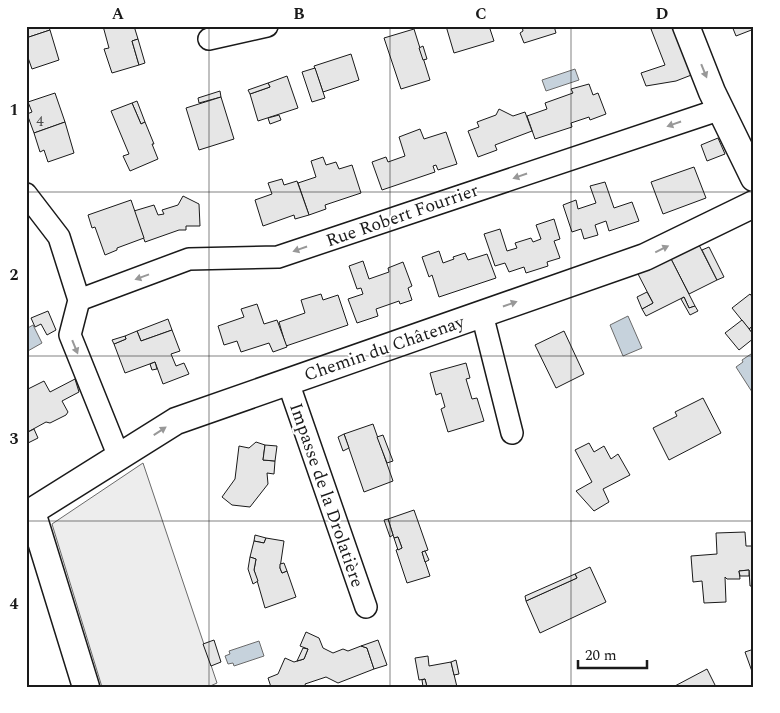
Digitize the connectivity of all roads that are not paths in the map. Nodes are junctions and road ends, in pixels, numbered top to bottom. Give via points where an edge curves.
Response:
1 (267, 26) edge
2 (686, 26) edge
3 (209, 39) dead end
4 (721, 109) junction
5 (754, 178) edge
6 (26, 194) edge
7 (754, 204) edge
8 (79, 300) junction
9 (482, 314) junction
10 (288, 382) junction
11 (512, 432) dead end
12 (119, 457) junction
13 (29, 513) edge
14 (366, 607) dead end
15 (86, 687) edge

1 - 3 street
2 -> 4 street
4 - 5 street
4 -> 8 street, Rue Robert Fourrier via 278,257 189,260
6 - 8 street via 59,237
9 -> 7 street, Chemin du Châtenay via 645,257
8 -> 12 street via 70,335
9 - 10 street, Chemin du Châtenay
9 - 11 street
12 -> 10 street, Chemin du Châtenay via 176,421
10 - 14 street, Impasse de la Drolatière
12 - 13 street, Chemin du Châtenay
13 - 15 street

